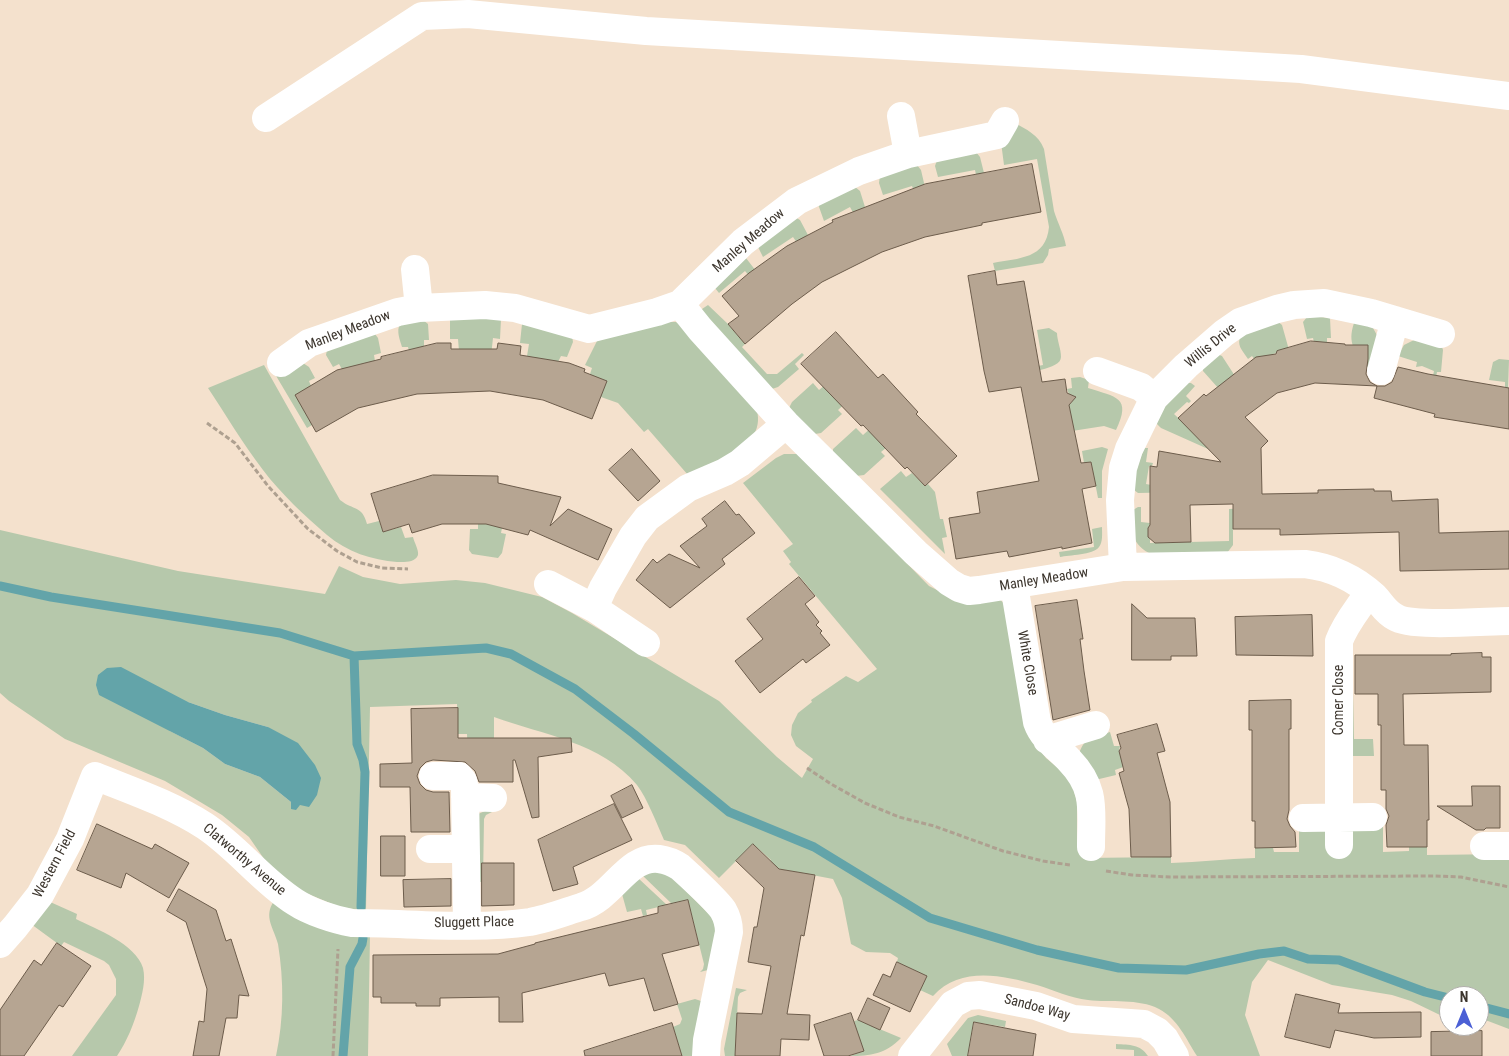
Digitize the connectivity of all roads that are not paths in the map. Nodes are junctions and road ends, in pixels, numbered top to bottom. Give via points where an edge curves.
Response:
1 (1509, 96) edge
2 (901, 116) dead end
3 (266, 118) dead end
4 (1005, 122) dead end
5 (908, 154) junction
6 (414, 269) dead end
7 (680, 304) junction
8 (419, 308) junction
9 (1395, 320) junction
10 (1441, 334) dead end
11 (281, 363) dead end
12 (1382, 370) dead end
13 (1097, 372) dead end
14 (1154, 398) junction
15 (786, 424) junction
16 (1122, 567) junction
17 (548, 584) dead end
18 (1014, 585) junction
19 (1370, 592) junction
20 (594, 608) junction
21 (1509, 620) edge
22 (646, 643) dead end
23 (1096, 725) dead end
24 (1047, 740) junction
25 (95, 776) joint
26 (432, 776) dead end
27 (465, 797) junction
28 (493, 798) dead end
29 (1339, 817) junction
30 (1373, 817) dead end
31 (1303, 818) dead end
32 (1339, 844) dead end
33 (430, 849) dead end
34 (465, 849) junction
35 (1084, 856) road end
36 (368, 923) joint
37 (467, 924) junction
38 (0, 944) edge
39 (706, 1056) edge
40 (912, 1056) edge
41 (1175, 1056) edge

1 - 3 street via 1301,69 646,31 468,14 422,16
2 - 5 street
4 - 5 street, Manley Meadow via 997,135
5 - 7 street, Manley Meadow via 859,171 797,200 743,242
6 - 8 street
7 - 8 street, Manley Meadow via 589,329 515,308 485,305
7 - 15 street, Manley Meadow
8 - 11 street, Manley Meadow via 398,312 309,343
9 - 10 street, Willis Drive
9 - 12 street
9 - 14 street, Willis Drive via 1324,303 1277,308 1240,322 1224,333
13 - 14 street via 1142,387
14 - 16 street, Willis Drive via 1128,449 1123,468 1120,500
15 - 18 street, Manley Meadow via 949,582 969,591
15 - 20 street via 740,463 688,488 647,518 633,536
16 - 18 street, Manley Meadow
16 - 19 street, Manley Meadow via 1310,565 1340,573
17 - 20 street
18 - 24 street, White Close via 1037,722
19 - 21 street, Manley Meadow via 1384,609 1404,621
19 - 29 street, Comer Close via 1349,619 1338,641
20 - 22 street
23 - 24 street
24 - 35 street, White Close via 1070,761 1089,789 1091,798
25 - 36 street, Clatworthy Avenue via 152,799 204,826 296,903 340,921
25 - 38 street, Western Field via 70,839 40,895
26 - 27 street via 459,776 464,781
27 - 28 street
27 - 34 street
29 - 30 street
29 - 31 street
29 - 32 street, Comer Close
33 - 34 street
34 - 37 street
36 - 37 street, Sluggett Place
37 - 39 street, Sluggett Place via 487,926 532,921 584,906 604,895 637,862 658,859 670,862 719,906 729,926
40 - 41 street, Sandoe Way via 953,1004 968,996 980,995 1036,1006 1073,1019 1144,1024 1165,1039

